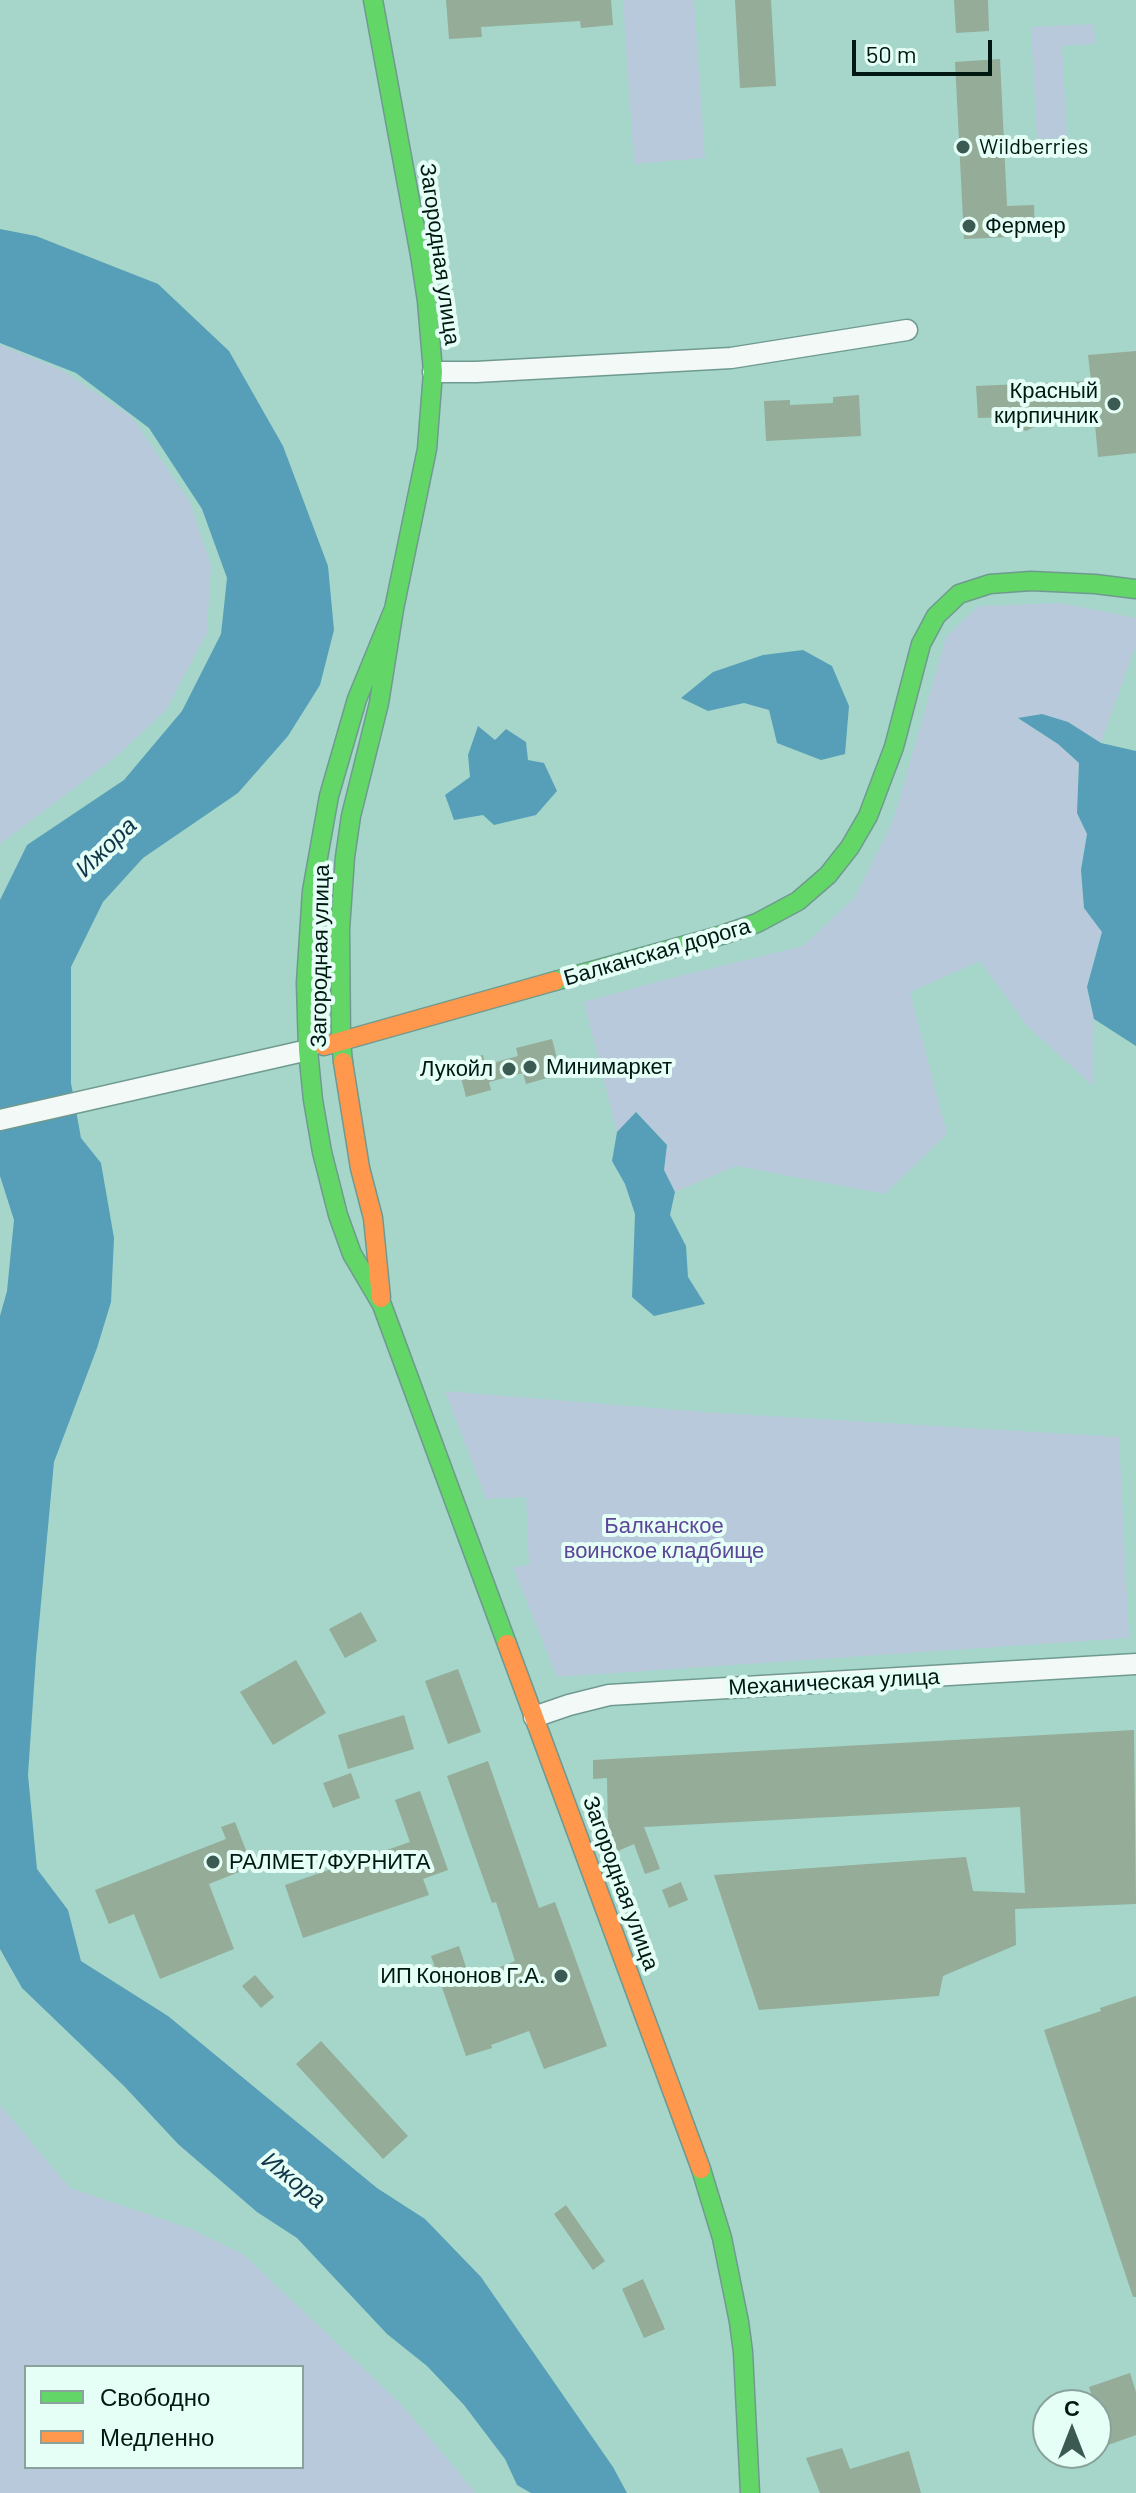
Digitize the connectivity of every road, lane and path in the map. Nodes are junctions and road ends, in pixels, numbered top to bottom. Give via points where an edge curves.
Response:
1 (373, 0) edge
2 (907, 330) dead end
3 (433, 372) junction
4 (1136, 589) edge
5 (394, 609) junction
6 (341, 1041) junction
7 (308, 1050) junction
8 (0, 1120) edge
9 (382, 1305) junction
10 (1136, 1664) edge
11 (534, 1717) junction
12 (750, 2493) edge

1 - 3 main road, Загородная улица via 420,255
2 - 3 street via 731,358
3 - 5 main road, Загородная улица via 427,449
4 - 6 main road, Балканская дорога via 1031,581 990,584 959,594 936,616 921,644 894,747 868,816 828,875 798,901 722,935
5 - 6 main road, Загородная улица via 345,857
5 - 7 main road, Загородная улица via 357,699 321,833 308,931
6 - 7 main road, Балканская дорога
6 - 9 main road, Загородная улица via 352,1128 373,1218
7 - 8 street, Балканская дорога
7 - 9 main road, Загородная улица via 322,1152 338,1215 352,1254
9 - 11 main road, Загородная улица
10 - 11 street, Механическая улица via 609,1695
11 - 12 main road, Загородная улица via 688,2130 722,2238 743,2352

